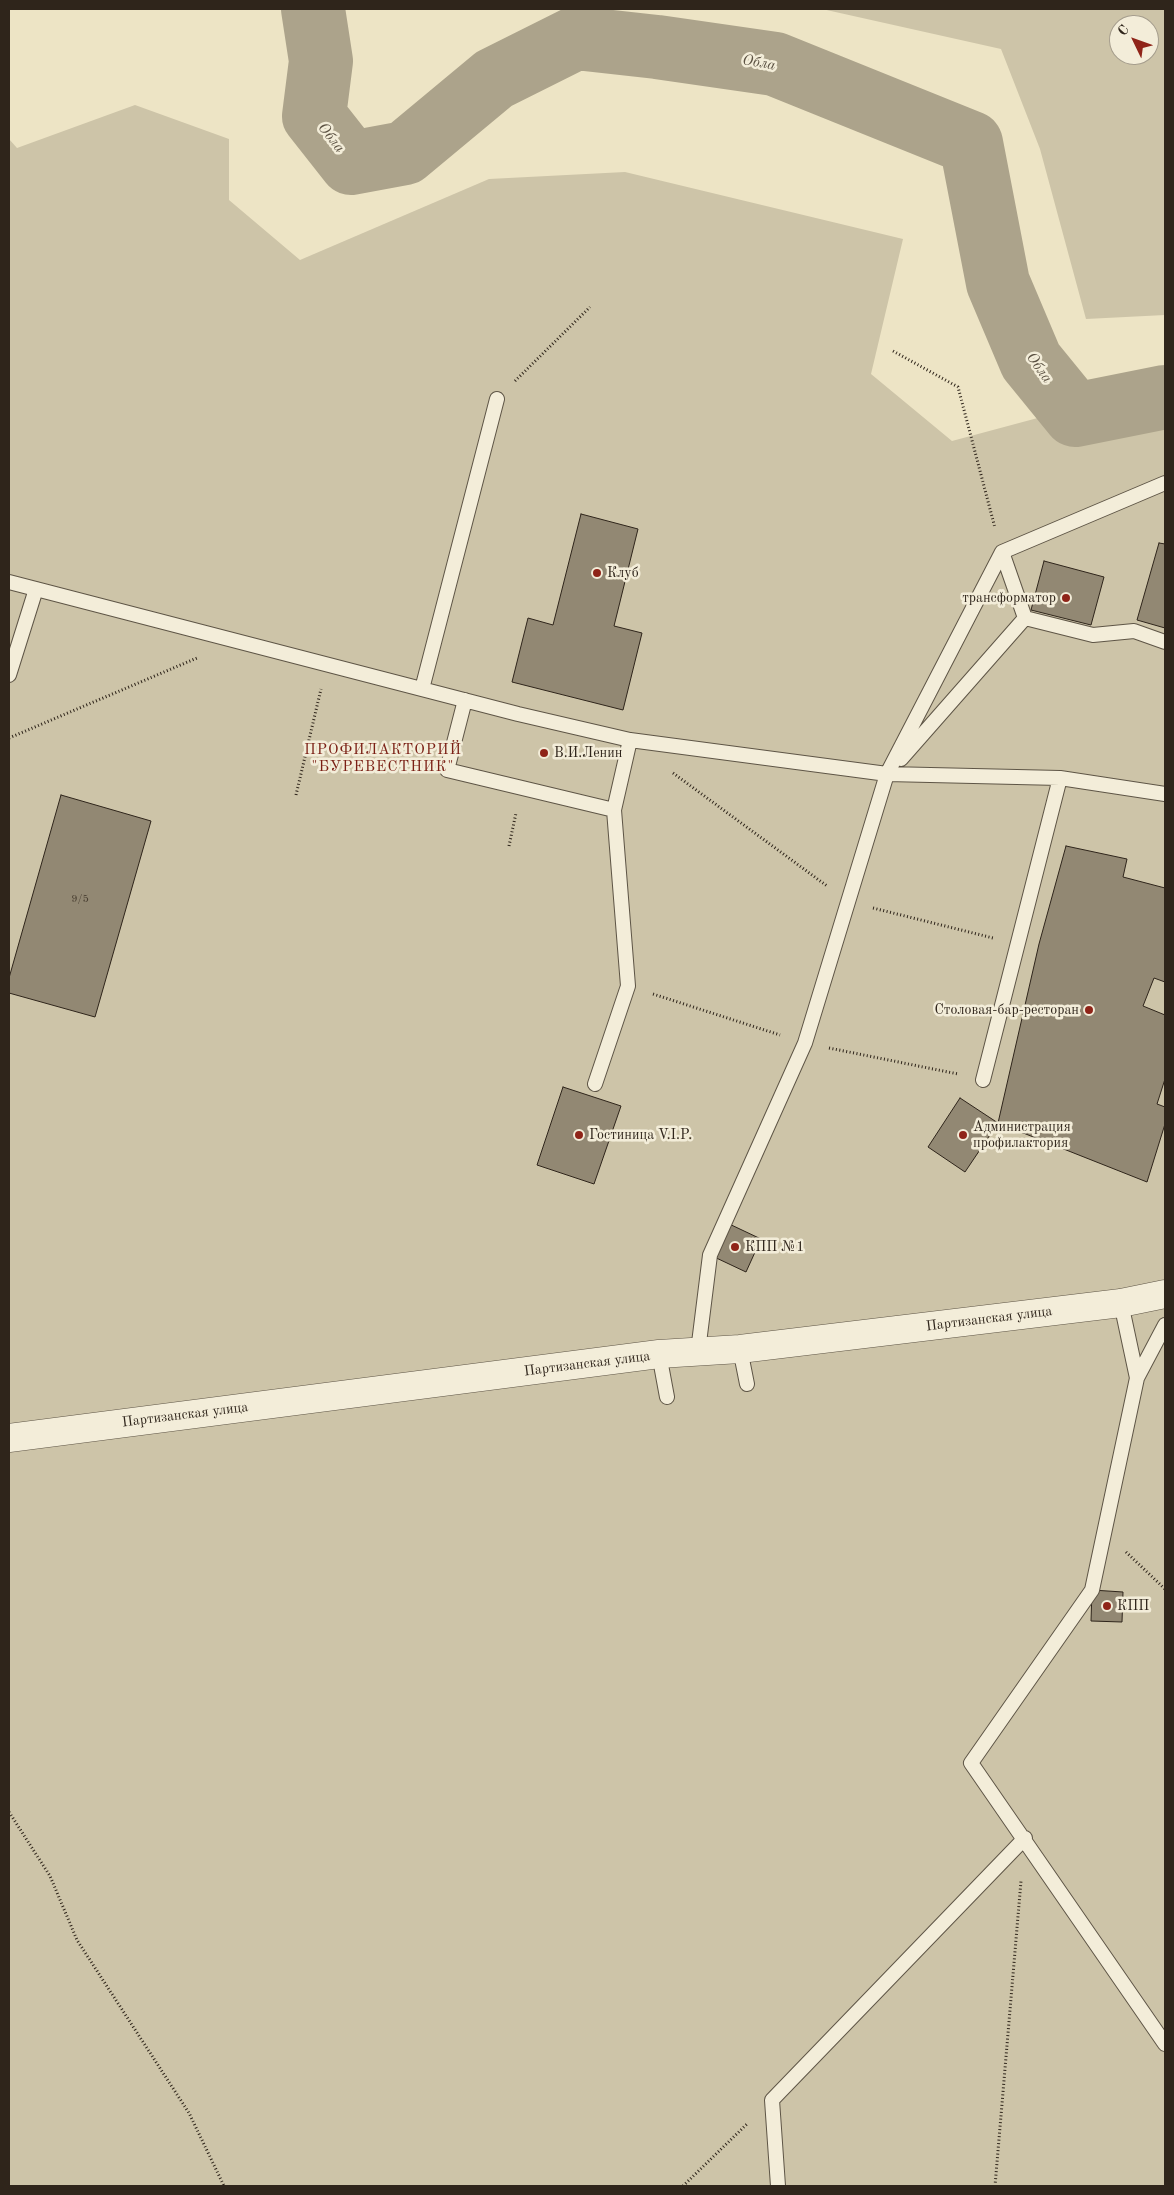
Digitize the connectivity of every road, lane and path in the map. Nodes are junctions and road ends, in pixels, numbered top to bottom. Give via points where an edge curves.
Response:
1 (590, 307) dead end
2 (893, 351) dead end
3 (497, 399) joint
4 (1165, 482) edge
5 (1002, 552) junction
6 (9, 582) edge
7 (36, 589) junction
8 (1025, 618) junction
9 (236, 641) junction
10 (1165, 642) edge
11 (327, 664) junction
12 (9, 675) edge
13 (422, 689) junction
14 (465, 700) junction
15 (9, 738) edge
16 (630, 740) junction
17 (669, 769) dead end
18 (887, 774) junction
19 (1060, 778) junction
20 (521, 787) junction
21 (1165, 794) edge
22 (296, 795) dead end
23 (614, 810) junction
24 (509, 846) dead end
25 (848, 902) junction
26 (1018, 944) junction
27 (628, 986) junction
28 (805, 1043) junction
29 (983, 1080) joint
30 (595, 1084) dead end
31 (1165, 1294) edge
32 (1121, 1303) junction
33 (1165, 1325) edge
34 (740, 1349) junction
35 (698, 1352) junction
36 (659, 1354) junction
37 (1137, 1378) junction
38 (748, 1384) dead end
39 (668, 1397) dead end
40 (9, 1438) edge
41 (1104, 1531) junction
42 (1165, 1589) edge
43 (9, 1812) edge
44 (1025, 1838) junction
45 (1165, 2044) edge
46 (772, 2100) junction
47 (224, 2186) edge
48 (684, 2186) edge
49 (778, 2186) edge
50 (995, 2186) edge

1 - 3 path
2 - 5 path via 958,387
3 - 13 lane
4 - 5 lane
5 - 8 lane
5 - 18 lane
6 - 7 lane
7 - 9 lane
7 - 12 lane
8 - 10 lane via 1093,635 1134,632
8 - 18 lane
9 - 11 lane
9 - 15 path
11 - 13 lane
11 - 22 path
13 - 14 lane
14 - 16 lane
14 - 20 lane via 447,770
16 - 18 lane
16 - 23 lane
17 - 25 path
18 - 19 lane
18 - 25 lane
19 - 21 lane
19 - 26 lane
20 - 23 lane
20 - 24 path
23 - 27 lane
25 - 26 path
25 - 28 lane
26 - 29 lane
27 - 28 path
27 - 30 lane
28 - 29 path
28 - 35 lane via 710,1255
31 - 32 street, Партизанская улица
32 - 34 street, Партизанская улица
32 - 37 lane
33 - 37 lane
34 - 35 street, Партизанская улица
34 - 38 lane
35 - 36 street, Партизанская улица
36 - 39 lane
36 - 40 street, Партизанская улица
37 - 41 lane
41 - 42 path
41 - 44 lane via 1092,1590 971,1763 1003,1812
43 - 47 path via 50,1876 77,1940 189,2113
44 - 45 lane
44 - 46 lane
44 - 50 path
46 - 48 path
46 - 49 lane

